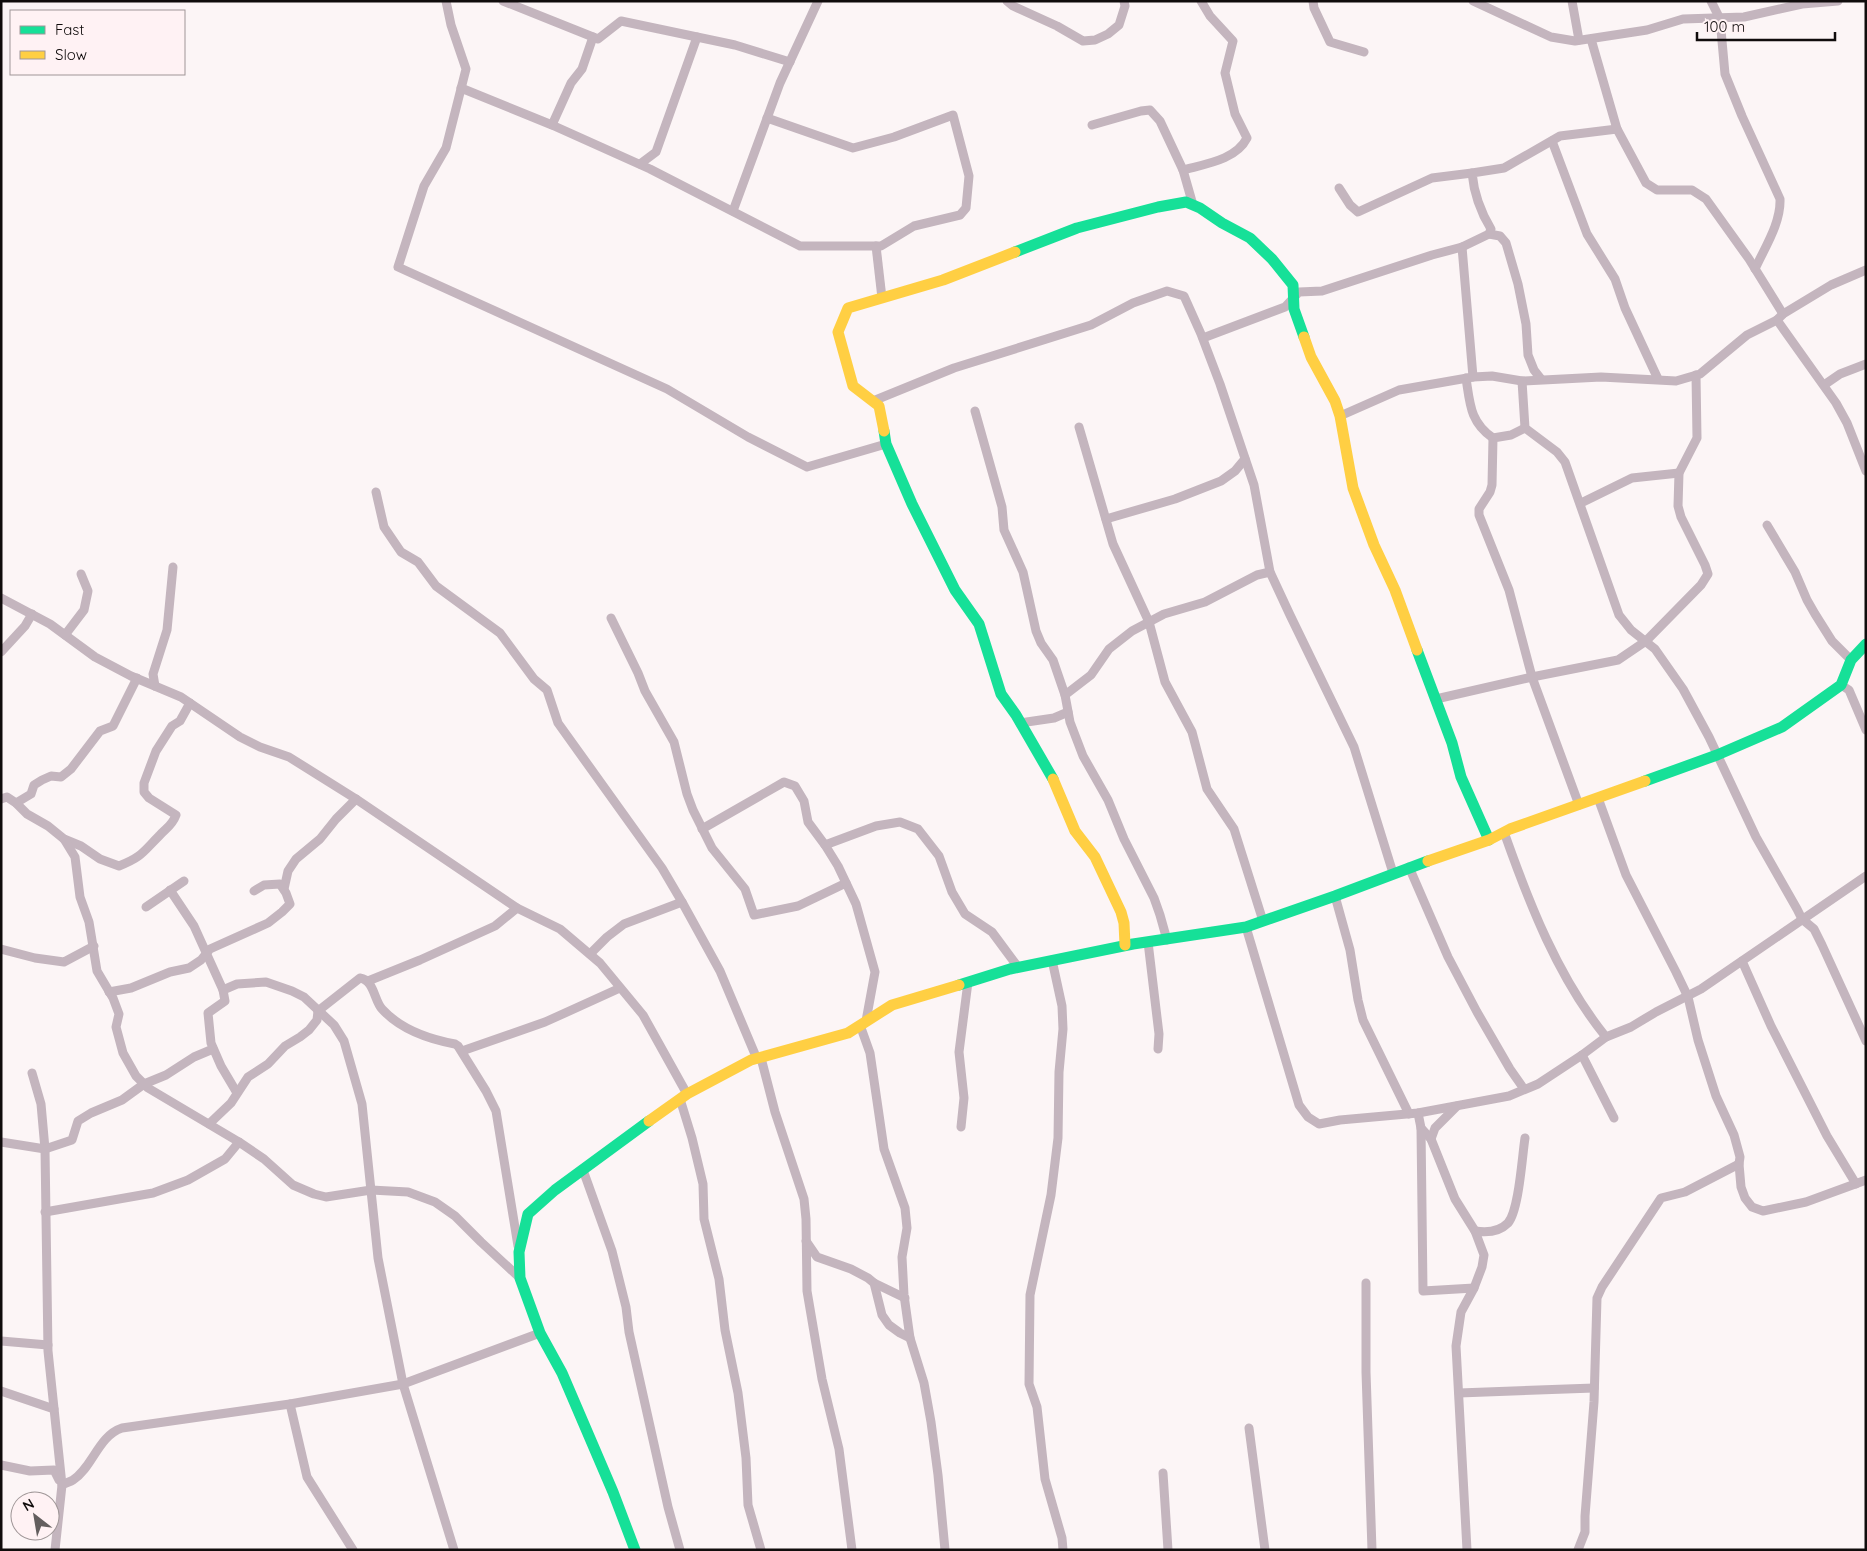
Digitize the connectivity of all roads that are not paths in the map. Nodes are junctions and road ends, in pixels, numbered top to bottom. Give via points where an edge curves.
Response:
1 (446, 1) edge
2 (503, 1) edge
3 (818, 1) edge
4 (1007, 1) edge
5 (1124, 1) edge
6 (1201, 1) edge
7 (1312, 1) edge
8 (1473, 1) edge
9 (1492, 1) edge
10 (1572, 1) edge
11 (1711, 1) edge
12 (1838, 1) edge
13 (1494, 11) junction
14 (1720, 19) junction
15 (593, 37) junction
16 (697, 37) junction
17 (1591, 39) junction
18 (1579, 40) junction
19 (1364, 52) dead end
20 (790, 62) junction
21 (461, 88) junction
22 (767, 118) junction
23 (552, 125) junction
24 (1092, 126) dead end
25 (1618, 129) junction
26 (1552, 141) junction
27 (640, 164) junction
28 (1183, 170) junction
29 (1472, 173) junction
30 (1339, 188) dead end
31 (1193, 205) junction
32 (733, 210) junction
33 (1489, 234) junction
34 (876, 246) junction
35 (1462, 247) junction
36 (1756, 269) junction
37 (1866, 270) edge
38 (882, 298) junction
39 (1292, 299) junction
40 (1780, 317) junction
41 (1203, 338) junction
42 (1866, 364) edge
43 (1696, 375) junction
44 (1469, 377) junction
45 (1541, 379) junction
46 (1658, 379) junction
47 (1522, 381) junction
48 (1824, 384) junction
49 (873, 401) junction
50 (975, 411) dead end
51 (1340, 416) junction
52 (1078, 427) dead end
53 (1525, 428) junction
54 (1493, 438) junction
55 (886, 444) junction
56 (1245, 459) junction
57 (1866, 470) edge
58 (1679, 473) junction
59 (376, 492) dead end
60 (1581, 503) junction
61 (1106, 519) junction
62 (1768, 524) dead end
63 (173, 567) dead end
64 (1270, 572) junction
65 (82, 574) dead end
66 (1, 598) edge
67 (32, 614) junction
68 (611, 618) dead end
69 (1149, 622) junction
70 (65, 635) junction
71 (1646, 642) junction
72 (1866, 644) edge
73 (1, 652) edge
74 (1851, 660) junction
75 (1532, 677) junction
76 (137, 678) junction
77 (1841, 684) junction
78 (154, 686) junction
79 (1065, 694) junction
80 (1436, 699) junction
81 (190, 703) junction
82 (1068, 712) junction
83 (1020, 723) junction
84 (1866, 730) edge
85 (1717, 755) junction
86 (1598, 798) junction
87 (1, 799) edge
88 (356, 799) junction
89 (16, 803) junction
90 (1579, 805) junction
91 (702, 829) junction
92 (1504, 832) junction
93 (64, 839) junction
94 (1490, 840) junction
95 (825, 845) junction
96 (1409, 867) junction
97 (1393, 873) junction
98 (1866, 876) edge
99 (184, 881) dead end
100 (846, 883) junction
101 (170, 890) junction
102 (284, 890) junction
103 (254, 891) dead end
104 (1335, 896) junction
105 (682, 902) junction
106 (146, 907) dead end
107 (516, 908) junction
108 (1802, 919) junction
109 (1263, 921) junction
110 (1246, 927) junction
111 (1167, 940) junction
112 (1148, 942) junction
113 (1125, 945) junction
114 (94, 946) junction
115 (1, 949) edge
116 (206, 954) junction
117 (590, 954) junction
118 (1052, 960) junction
119 (1742, 961) junction
120 (1018, 967) junction
121 (368, 981) junction
122 (968, 982) junction
123 (620, 988) junction
124 (223, 990) junction
125 (109, 992) junction
126 (1688, 997) junction
127 (318, 1011) junction
128 (863, 1023) junction
129 (1606, 1037) junction
130 (1866, 1041) edge
131 (214, 1050) junction
132 (1158, 1050) dead end
133 (462, 1051) junction
134 (1582, 1055) junction
135 (759, 1058) junction
136 (32, 1073) dead end
137 (144, 1084) junction
138 (1524, 1089) junction
139 (237, 1093) junction
140 (683, 1096) junction
141 (1457, 1106) junction
142 (1414, 1113) junction
143 (1614, 1118) dead end
144 (209, 1124) junction
145 (961, 1127) dead end
146 (1421, 1128) junction
147 (1525, 1138) dead end
148 (1431, 1139) junction
149 (1, 1142) edge
150 (238, 1142) junction
151 (44, 1149) junction
152 (1739, 1164) junction
153 (583, 1170) junction
154 (1866, 1180) edge
155 (1856, 1184) junction
156 (370, 1190) junction
157 (45, 1212) junction
158 (528, 1214) junction
159 (514, 1216) junction
160 (1475, 1231) junction
161 (806, 1240) junction
162 (519, 1252) junction
163 (520, 1278) junction
164 (874, 1283) junction
165 (1366, 1283) dead end
166 (1474, 1288) junction
167 (905, 1298) junction
168 (540, 1333) junction
169 (910, 1338) junction
170 (1, 1341) edge
171 (48, 1345) junction
172 (403, 1384) junction
173 (1594, 1388) junction
174 (1, 1391) edge
175 (1459, 1394) junction
176 (290, 1404) junction
177 (54, 1408) junction
178 (1248, 1428) dead end
179 (1, 1465) edge
180 (1163, 1473) dead end
181 (62, 1485) junction
182 (55, 1550) edge
183 (353, 1550) edge
184 (454, 1550) edge
185 (635, 1550) edge
186 (680, 1550) edge
187 (762, 1550) edge
188 (852, 1550) edge
189 (945, 1550) edge
190 (1064, 1550) edge
191 (1168, 1550) edge
192 (1265, 1550) edge
193 (1372, 1550) edge
194 (1467, 1550) edge
195 (1578, 1550) edge

1 - 21 street via 466,69
2 - 15 street
3 - 20 street
4 - 5 street via 1083,42 1108,34 1118,26
6 - 28 street via 1233,41 1225,73 1235,114 1247,138 1243,146 1220,160
7 - 19 street via 1330,42
8 - 13 street
9 - 13 street
10 - 18 street
11 - 14 street
12 - 14 street
13 - 18 street via 1551,37
14 - 17 street via 1683,18 1647,30
14 - 36 street via 1725,74 1780,199 1778,219
15 - 16 street via 598,39 621,21
15 - 23 street via 582,69 571,84
16 - 20 street
16 - 27 street via 656,152
17 - 18 street
17 - 25 street
20 - 22 street
21 - 23 street
21 - 55 street via 446,148 424,186 398,267 667,389 748,437 807,466
22 - 32 street
22 - 34 street via 853,148 953,115 969,176 966,208 960,215 914,226
23 - 27 street
24 - 28 street via 1150,110 1160,121
25 - 26 street via 1560,136
25 - 36 street via 1646,183 1657,190 1699,193
26 - 29 street via 1504,168
26 - 46 street via 1586,234 1615,279
27 - 32 street
28 - 31 street
29 - 30 street via 1432,178 1358,212
29 - 33 street via 1473,191 1491,229
31 - 38 street via 1186,202 1158,207 1077,228 943,280
31 - 39 street via 1250,238 1293,285
32 - 34 street via 800,246
33 - 35 street
33 - 45 street via 1500,236 1506,243 1526,324 1528,355
34 - 38 street
35 - 39 street via 1322,291 1299,292
35 - 44 street
36 - 40 street
37 - 40 street via 1830,285
38 - 49 street via 848,308 838,332 853,386
39 - 41 street via 1285,307
39 - 51 street via 1311,357
40 - 43 street via 1748,335
40 - 48 street
41 - 49 street via 1184,296 1167,291 1133,303 1091,324 954,368
41 - 56 street
42 - 48 street
43 - 46 street via 1676,381
43 - 58 street via 1696,438
44 - 47 street via 1492,376
44 - 51 street via 1399,390
44 - 54 street via 1474,420
45 - 46 street
45 - 47 street
47 - 53 street
48 - 57 street via 1847,423
49 - 55 street via 879,406
50 - 79 street via 1002,507 1004,530 1023,572 1036,631 1040,643 1053,660
51 - 80 street via 1353,488
52 - 61 street
53 - 54 street via 1511,435
53 - 60 street via 1562,456
54 - 75 street via 1492,485 1479,515 1509,590
55 - 83 street via 955,590 979,624 1001,694
56 - 61 street via 1221,480 1174,500
56 - 64 street via 1254,485
58 - 60 street via 1632,478
58 - 71 street via 1681,517 1708,574
59 - 105 street via 384,527 401,552 418,562 436,586 500,633 534,679 547,690 558,723 657,861
60 - 71 street via 1619,615
61 - 69 street via 1113,544
62 - 74 street via 1815,614 1832,640
63 - 78 street via 167,630 153,674
64 - 69 street via 1257,575 1205,602
64 - 97 street via 1354,747
65 - 70 street via 88,591 84,610
66 - 67 street
67 - 70 street
67 - 73 street
68 - 91 street via 645,691 674,742 687,794
69 - 79 street via 1109,649 1091,675
69 - 109 street via 1165,682 1192,732 1207,788 1234,829
70 - 76 street via 95,657
71 - 75 street via 1618,660
71 - 85 street via 1664,659 1683,689
72 - 74 street
74 - 77 street
75 - 80 street
75 - 90 street
76 - 78 street
76 - 89 street via 112,726 100,731 71,769 61,777 51,776 42,780 34,786 31,794
77 - 84 street via 1849,690
77 - 85 street via 1782,727
78 - 81 street
79 - 82 street
80 - 94 street via 1461,777
81 - 88 street via 240,736 289,757
81 - 93 street via 156,751 144,783 144,792 150,798 176,815 172,825 145,852 119,866
82 - 83 street via 1054,718
82 - 111 street via 1083,756 1108,800 1154,898
83 - 113 street via 1051,775 1075,831 1095,856 1122,912
85 - 86 street
85 - 108 street via 1756,837
86 - 90 street
86 - 126 street via 1626,875
87 - 89 street via 7,797
88 - 102 street via 320,839 296,859 288,871
88 - 107 street
89 - 93 street
90 - 92 street
91 - 95 street via 784,782 795,786 804,801 808,822
91 - 100 street via 712,848 745,889 754,915 798,906
92 - 94 street
92 - 129 street via 1542,928 1574,992
93 - 114 street via 75,857 80,897
94 - 96 street
95 - 100 street
95 - 120 street via 876,826 900,822 918,829 939,856 952,892 965,914 992,932
96 - 97 street
96 - 138 street via 1452,965
97 - 104 street
98 - 108 street
99 - 101 street
100 - 128 street via 856,904 875,972
101 - 106 street
101 - 116 street via 194,926
102 - 103 street via 280,884 264,885
102 - 116 street via 290,904 282,912 268,923 210,949
104 - 109 street
104 - 142 street via 1350,950 1363,1020
105 - 117 street via 624,924
105 - 135 street via 720,971
107 - 117 street via 560,929
107 - 121 street via 495,926
108 - 119 street
108 - 130 street via 1809,923 1818,937
109 - 110 street
110 - 111 street
110 - 142 street via 1299,1105 1308,1117 1319,1124
111 - 112 street
112 - 113 street
112 - 132 street
113 - 118 street
114 - 115 street via 64,962
114 - 125 street via 97,971
116 - 124 street
116 - 125 street via 189,968
117 - 123 street
118 - 120 street
118 - 190 street via 1062,1006 1063,1029 1058,1138 1051,1195 1030,1295 1029,1384 1037,1407 1044,1479
119 - 126 street
119 - 155 street via 1827,1136
120 - 122 street
121 - 127 street via 360,978
121 - 133 street via 381,1008 399,1024 421,1035 455,1044
122 - 128 street via 892,1005
122 - 145 street via 959,1052 964,1098
123 - 133 street via 545,1022
123 - 140 street via 650,1026
124 - 127 street via 237,984 266,982 304,997
124 - 131 street via 225,1001 208,1013
125 - 137 street via 119,1014 116,1028 123,1053
126 - 129 street
126 - 152 street via 1716,1096 1734,1135
127 - 139 street via 318,1020 309,1030 248,1077
127 - 156 street via 334,1026 344,1042 362,1104
128 - 135 street via 848,1033
128 - 167 street via 884,1149 905,1208 907,1228 902,1257
129 - 134 street
131 - 137 street
131 - 139 street
133 - 159 street via 496,1111
134 - 138 street via 1538,1084
134 - 143 street
135 - 140 street
135 - 161 street via 804,1199
136 - 151 street via 41,1104
137 - 144 street
137 - 151 street via 122,1100 78,1121 72,1140
138 - 141 street via 1509,1096
139 - 144 street
140 - 153 street
140 - 187 street via 703,1184 704,1219 719,1279 725,1330 738,1392 748,1506
141 - 142 street
141 - 148 street via 1435,1128
142 - 146 street
144 - 150 street
146 - 148 street
146 - 166 street via 1423,1291
147 - 160 street via 1515,1210 1508,1222 1496,1231
148 - 160 street via 1455,1199
149 - 151 street
150 - 156 street via 294,1185 314,1194 326,1197
150 - 157 street via 225,1159 188,1180 153,1193
151 - 157 street
152 - 155 street via 1745,1198 1752,1207 1763,1211 1806,1202
152 - 173 street via 1685,1192 1661,1198 1653,1207 1597,1298
153 - 158 street
153 - 186 street via 612,1251
154 - 155 street
156 - 163 street via 408,1192 435,1202 455,1216
156 - 172 street via 378,1258
157 - 171 street
158 - 159 street
158 - 162 street
159 - 162 street
160 - 166 street via 1484,1255
161 - 164 street via 817,1257 852,1269
161 - 188 street via 807,1291 822,1380 839,1450
162 - 163 street
163 - 168 street
164 - 167 street
164 - 169 street via 882,1315 889,1325
165 - 193 street
166 - 175 street via 1461,1312 1456,1346
167 - 169 street
168 - 172 street
168 - 185 street via 562,1373
169 - 189 street via 924,1383
170 - 171 street
171 - 177 street
172 - 176 street
172 - 184 street
173 - 175 street
173 - 195 street via 1585,1532
174 - 177 street
175 - 194 street
176 - 181 street via 115,1430 108,1434 74,1479
176 - 183 street via 307,1477
177 - 181 street
178 - 192 street
179 - 181 street via 30,1471 54,1470
180 - 191 street
181 - 182 street

